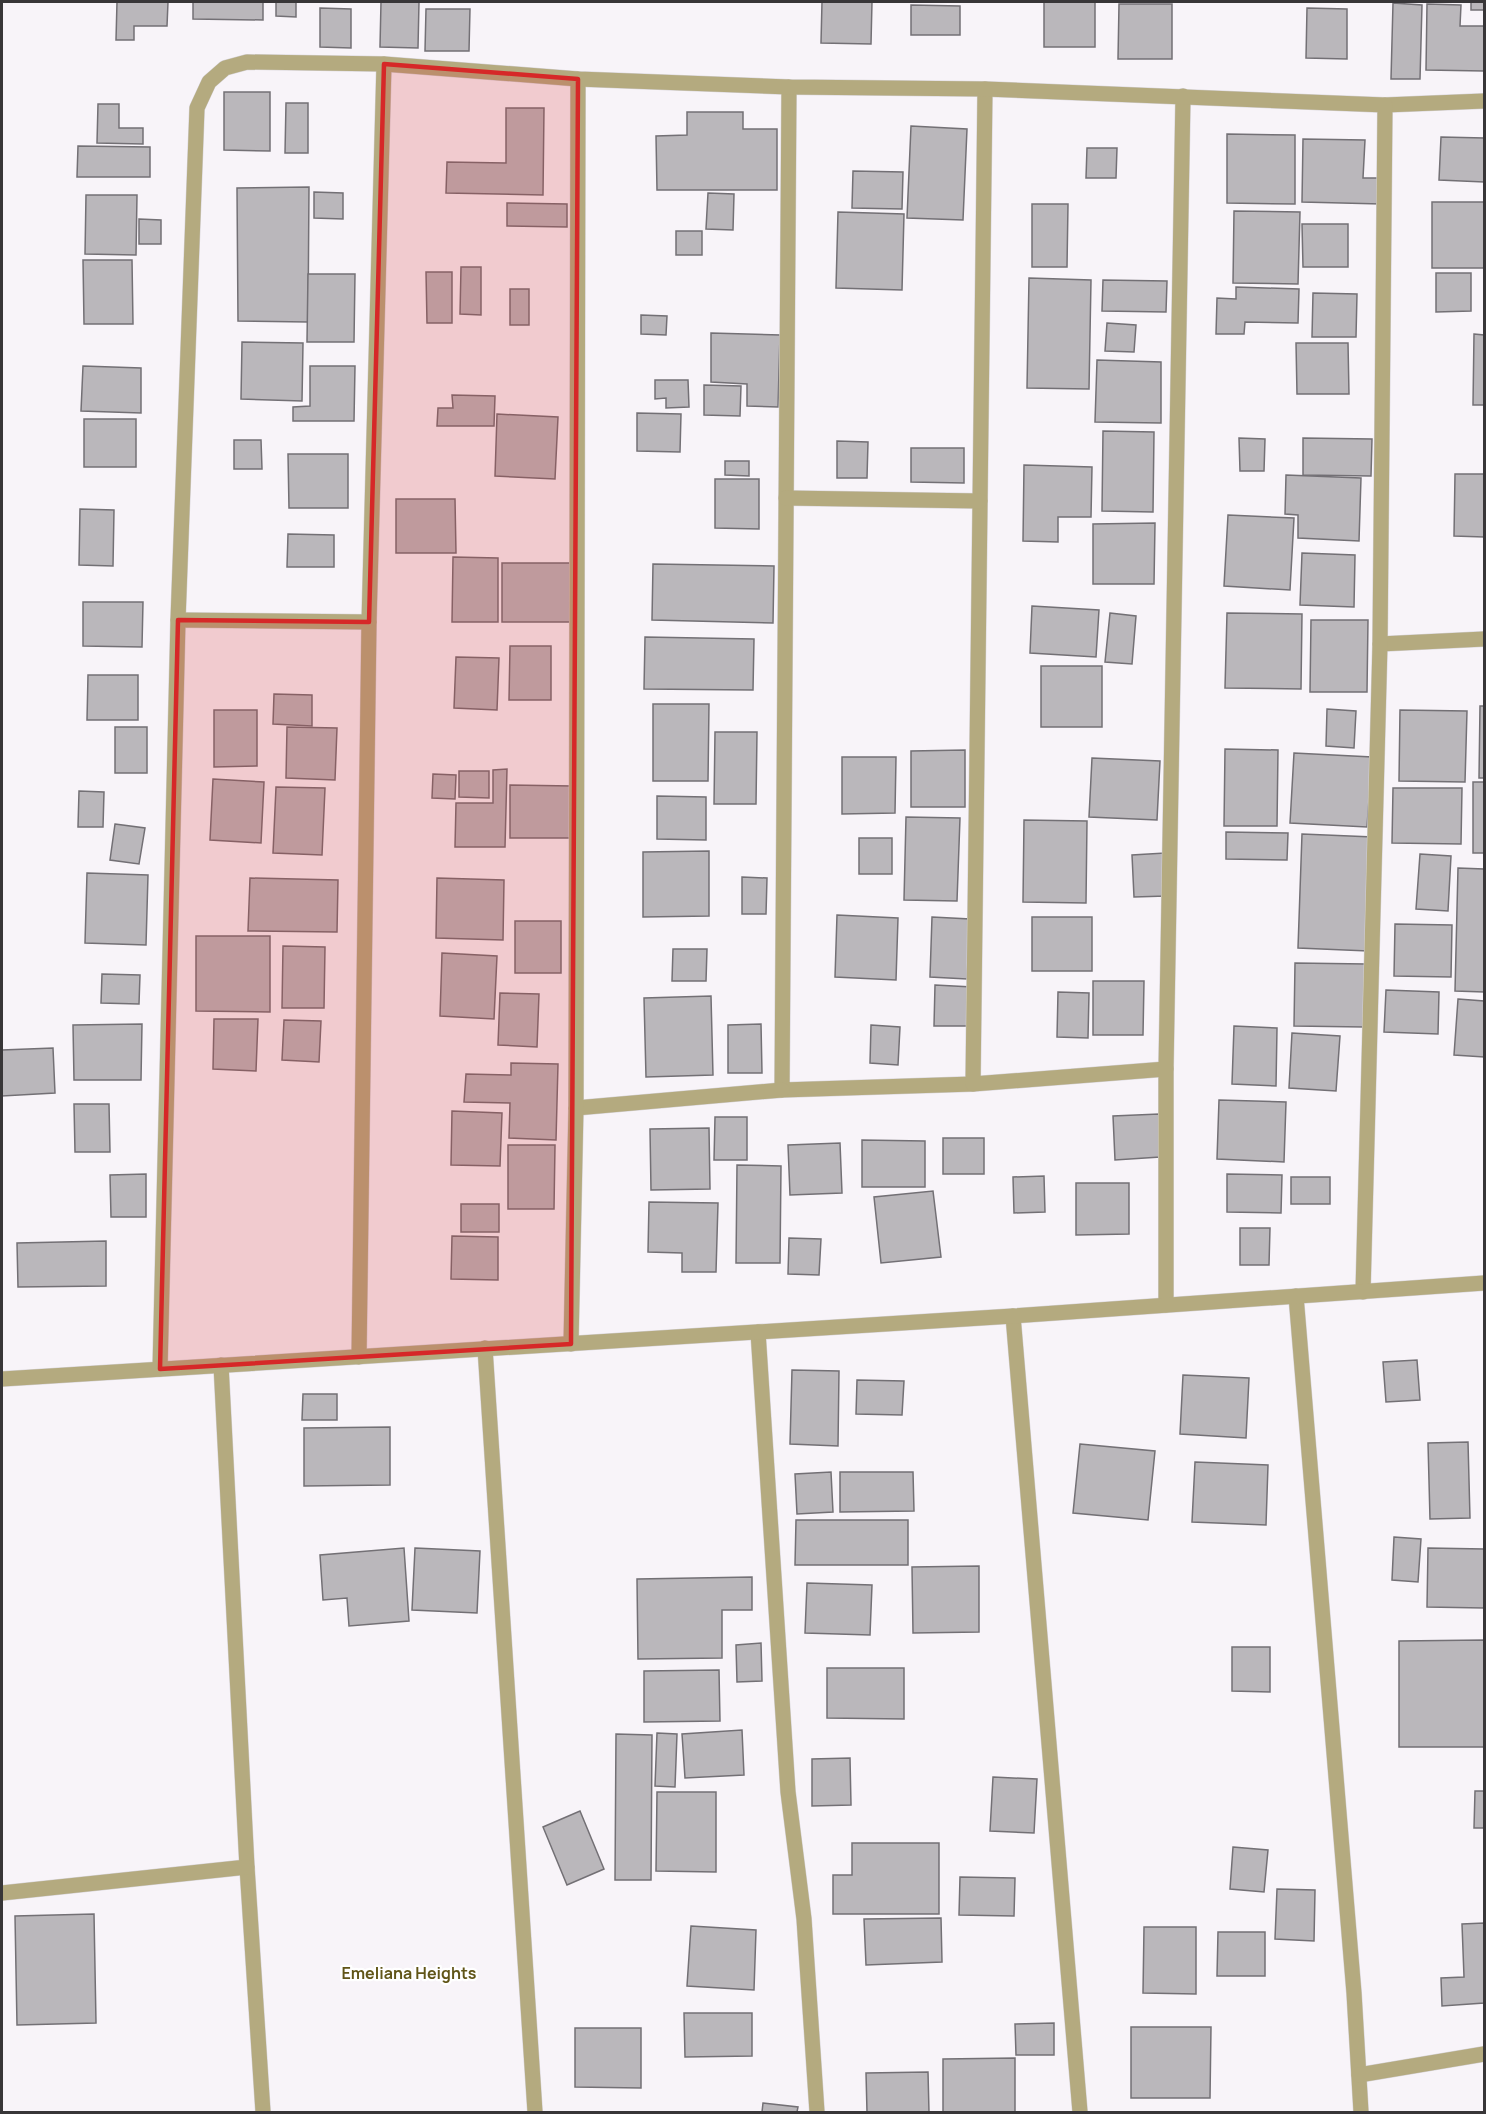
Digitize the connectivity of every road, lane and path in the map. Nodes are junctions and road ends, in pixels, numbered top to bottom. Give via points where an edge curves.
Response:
1 (384, 64) junction
2 (578, 79) junction
3 (789, 87) junction
4 (985, 89) junction
5 (1183, 96) junction
6 (1485, 101) edge
7 (1385, 105) junction
8 (786, 498) junction
9 (980, 501) junction
10 (178, 620) junction
11 (369, 622) junction
12 (1485, 639) edge
13 (1380, 644) junction
14 (1166, 1069) junction
15 (973, 1083) junction
16 (782, 1090) junction
17 (576, 1108) junction
18 (1485, 1283) edge
19 (1363, 1292) junction
20 (1296, 1296) junction
21 (1166, 1305) junction
22 (1013, 1316) junction
23 (758, 1332) junction
24 (571, 1344) junction
25 (485, 1348) junction
26 (359, 1357) junction
27 (221, 1365) junction
28 (160, 1369) junction
29 (2, 1379) edge
30 (247, 1867) junction
31 (2, 1893) edge
32 (1485, 2054) edge
33 (1359, 2076) junction
34 (263, 2112) edge
35 (535, 2112) edge
36 (817, 2112) edge
37 (1080, 2112) edge
38 (1361, 2112) edge

1 - 2 street
1 - 10 street via 247,62 225,68 209,82 197,108
1 - 11 street
2 - 3 street
2 - 17 street
3 - 4 street
3 - 8 street
4 - 5 street
4 - 9 street
5 - 7 street
5 - 14 street
6 - 7 street
7 - 13 street
8 - 9 street
8 - 16 street
9 - 15 street
10 - 11 street
10 - 28 street
11 - 26 street
12 - 13 street
13 - 19 street
14 - 15 street
14 - 21 street
15 - 16 street
16 - 17 street
17 - 24 street
18 - 19 street
19 - 20 street
20 - 21 street
20 - 33 street
21 - 22 street
22 - 23 street
22 - 37 street
23 - 24 street
23 - 36 street via 788,1792 804,1919
24 - 25 street
25 - 26 street
25 - 35 street
26 - 27 street
27 - 28 street
27 - 30 street
28 - 29 street
30 - 31 street
30 - 34 street
32 - 33 street
33 - 38 street

